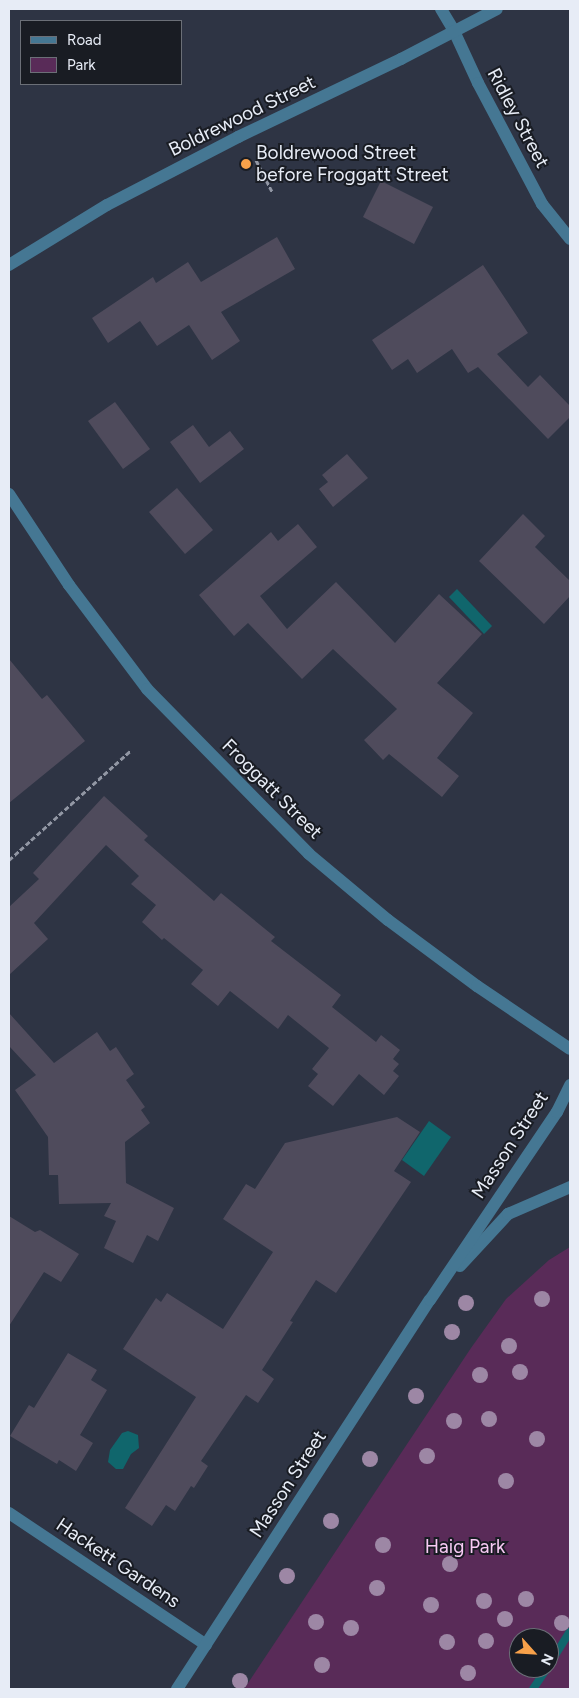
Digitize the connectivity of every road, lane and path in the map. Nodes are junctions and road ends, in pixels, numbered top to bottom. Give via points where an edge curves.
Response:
1 (440, 9) edge
2 (497, 9) edge
3 (454, 31) junction
4 (256, 160) dead end
5 (272, 192) dead end
6 (570, 239) edge
7 (9, 265) edge
8 (9, 494) edge
9 (131, 750) dead end
10 (9, 860) edge
11 (570, 1048) edge
12 (570, 1085) edge
13 (570, 1187) edge
14 (430, 1300) junction
15 (9, 1512) edge
16 (206, 1645) junction
17 (177, 1689) edge

1 - 3 street, Ridley Street
2 - 3 street, Boldrewood Street
3 - 6 street, Ridley Street via 542,204
3 - 7 street, Boldrewood Street via 108,205
4 - 5 path
8 - 11 street, Froggatt Street via 69,585 147,689 309,854 388,920 477,986
9 - 10 path
12 - 14 street, Masson Street via 557,1112
13 - 14 street, Masson Street via 508,1214
14 - 16 street, Masson Street
15 - 16 street, Hackett Gardens
16 - 17 street, Masson Street

